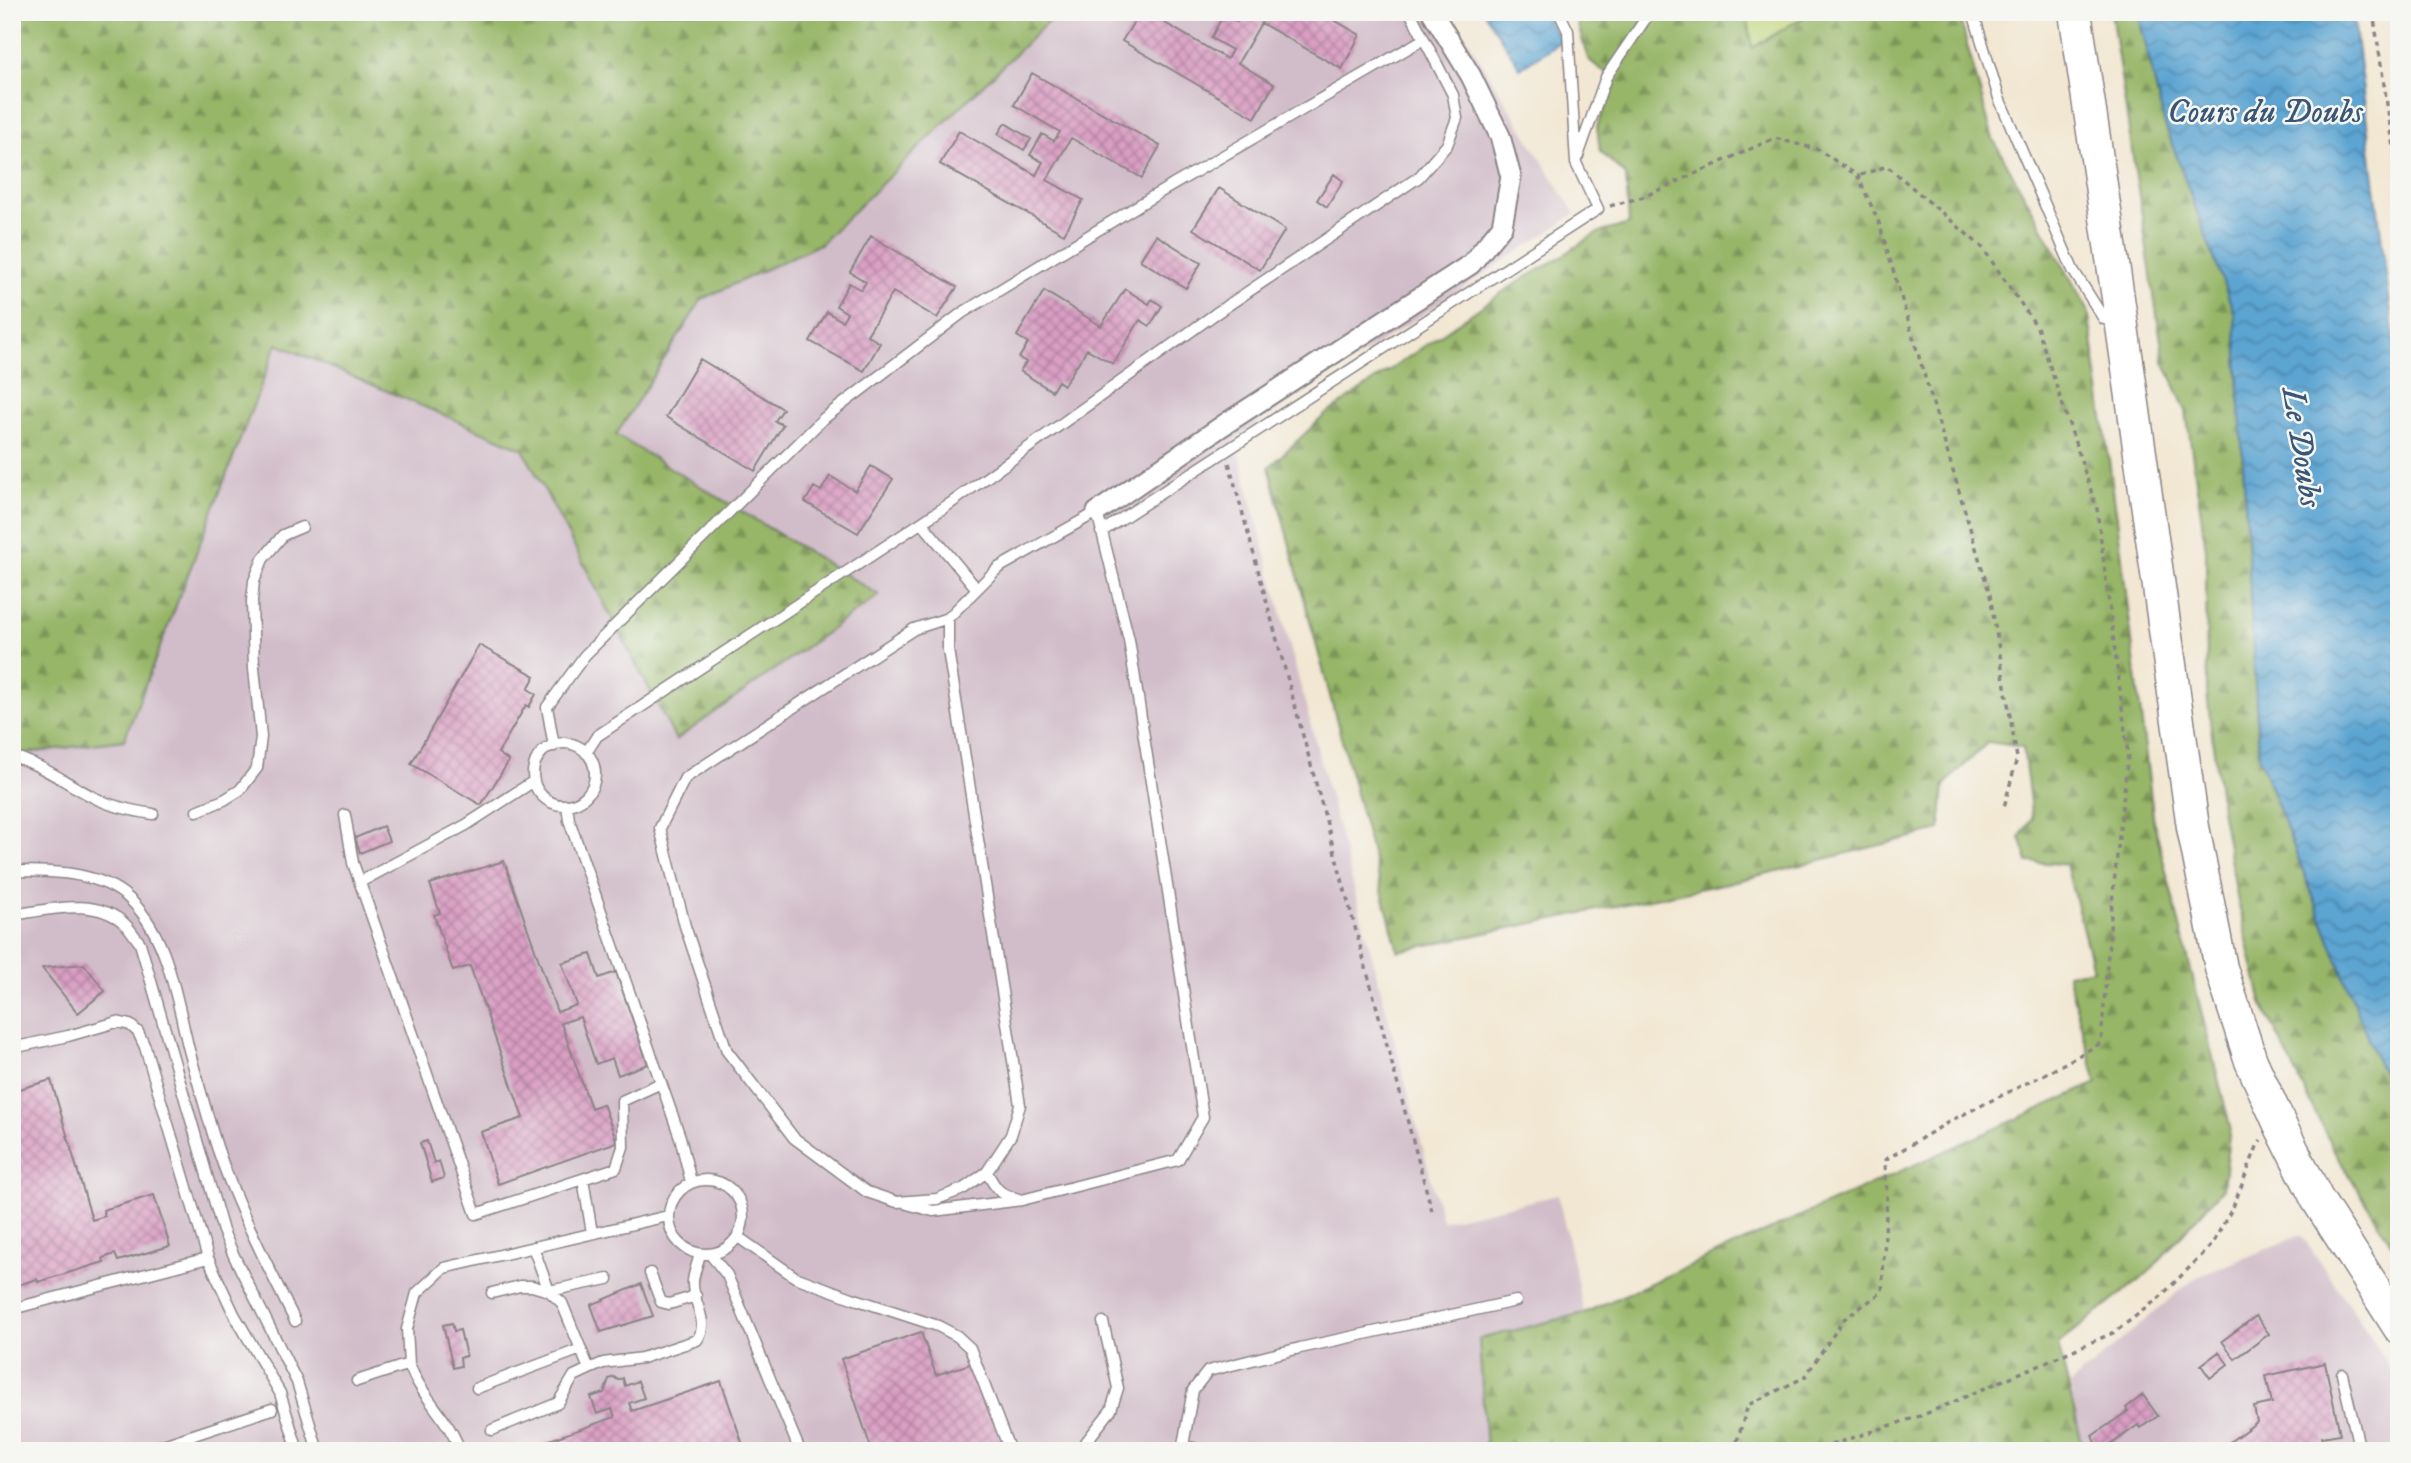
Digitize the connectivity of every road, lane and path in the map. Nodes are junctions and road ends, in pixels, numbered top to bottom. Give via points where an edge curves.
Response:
1 (1409, 12) edge
2 (1432, 12) edge
3 (1559, 12) edge
4 (1650, 12) edge
5 (1973, 12) edge
6 (2075, 12) edge
7 (2093, 12) edge
8 (2373, 12) edge
9 (1424, 39) junction
10 (1576, 163) junction
11 (1858, 176) junction
12 (2399, 183) edge
13 (1598, 209) junction
14 (2121, 323) junction
15 (1226, 452) junction
16 (1097, 512) junction
17 (922, 523) junction
18 (302, 527) dead end
19 (1101, 532) junction
20 (977, 589) junction
21 (948, 618) junction
22 (554, 746) junction
23 (586, 753) junction
24 (12, 756) edge
25 (534, 781) junction
26 (567, 805) junction
27 (2004, 807) dead end
28 (197, 811) dead end
29 (153, 814) dead end
30 (345, 815) dead end
31 (12, 871) edge
32 (360, 882) junction
33 (12, 915) edge
34 (12, 1048) edge
35 (661, 1083) junction
36 (2281, 1129) junction
37 (987, 1172) junction
38 (583, 1179) junction
39 (691, 1182) junction
40 (1021, 1200) junction
41 (897, 1202) junction
42 (1432, 1212) dead end
43 (668, 1216) junction
44 (592, 1233) junction
45 (738, 1237) junction
46 (533, 1247) junction
47 (705, 1254) junction
48 (208, 1258) junction
49 (650, 1273) dead end
50 (608, 1279) dead end
51 (549, 1291) junction
52 (492, 1293) dead end
53 (2399, 1294) edge
54 (696, 1296) junction
55 (1516, 1301) dead end
56 (12, 1309) edge
57 (295, 1321) dead end
58 (1103, 1322) dead end
59 (2399, 1327) edge
60 (581, 1349) junction
61 (409, 1364) junction
62 (589, 1369) junction
63 (2342, 1374) dead end
64 (357, 1381) dead end
65 (477, 1388) dead end
66 (272, 1409) dead end
67 (492, 1430) dead end
68 (1182, 1448) edge
69 (145, 1451) edge
70 (298, 1451) edge
71 (318, 1451) edge
72 (460, 1451) edge
73 (800, 1451) edge
74 (1010, 1451) edge
75 (1079, 1451) edge
76 (1203, 1451) edge
77 (1734, 1451) edge
78 (1812, 1451) edge
79 (2360, 1451) edge

1 - 9 lane
2 - 16 street via 1500,136 1511,177 1502,226 1471,264
3 - 10 lane via 1568,31
4 - 10 lane via 1606,77
5 - 14 lane via 1999,98 2073,270 2104,320
6 - 14 main road
7 - 53 main road via 2203,793 2229,933 2255,1021 2302,1136 2355,1230
8 - 12 path
9 - 17 lane via 1453,95 1457,118 1447,145 1419,177 1214,314
9 - 22 lane via 962,313 822,419 585,655 547,707
10 - 13 lane
11 - 13 path via 1819,150 1775,138 1643,197
11 - 27 path via 1879,223 1990,595 2017,758
11 - 77 path via 1887,166 1982,247 2037,327 2097,509 2128,754 2101,1042 1885,1160 1882,1292 1844,1319 1805,1377 1748,1405
13 - 15 lane
14 - 36 main road via 2193,827 2218,955 2251,1061
15 - 19 lane
15 - 42 path
16 - 19 lane
16 - 20 lane via 999,568
17 - 20 lane
17 - 23 lane via 597,736
18 - 28 lane via 282,535 263,559 254,582 254,668 261,737 257,768 240,790
19 - 40 lane via 1129,640 1203,1117 1178,1160
20 - 21 lane
21 - 37 lane via 948,650 1020,1105 1010,1135
21 - 41 lane via 914,629 685,778 660,828 685,926 727,1051 794,1138 867,1192
22 - 23 lane via 571,744
22 - 25 lane via 540,756
23 - 26 lane via 595,771 594,780 585,797
24 - 29 lane via 97,799
25 - 26 lane via 550,802
25 - 32 lane via 466,825
26 - 35 lane
30 - 32 lane
31 - 57 lane via 68,874 112,886 126,896 157,937 217,1147
32 - 38 lane via 476,1214
33 - 71 lane via 83,907 117,918 140,943 223,1231 297,1382
34 - 48 lane via 117,1022 138,1032
35 - 38 lane via 622,1101 623,1147 616,1168
35 - 39 lane
36 - 59 main road via 2317,1199
36 - 78 path via 2258,1144 2233,1207 2211,1246 2159,1298 2115,1332 1923,1415
37 - 40 lane via 995,1189
37 - 41 lane via 963,1189 937,1199
38 - 44 lane
39 - 43 lane via 675,1196
39 - 45 lane via 714,1180 734,1192 743,1214
40 - 41 lane via 933,1211
43 - 44 lane
43 - 47 lane via 681,1244
44 - 46 lane
45 - 47 lane
45 - 74 lane via 795,1277 957,1336 970,1348
46 - 51 lane
46 - 61 lane via 444,1268 416,1293 407,1329
47 - 54 lane via 692,1283
47 - 73 lane via 727,1275
48 - 56 lane
48 - 70 lane via 234,1314 280,1392
49 - 54 lane via 662,1302
50 - 51 lane
51 - 52 lane via 532,1286
51 - 60 lane via 562,1303
54 - 62 lane via 702,1322 697,1340
55 - 68 lane via 1209,1371 1193,1390
58 - 75 lane via 1118,1388 1111,1410
60 - 62 lane
60 - 65 lane
61 - 64 lane
61 - 72 lane via 416,1383 448,1424
62 - 67 lane via 574,1376 558,1403
63 - 79 lane
66 - 69 lane
68 - 76 lane

